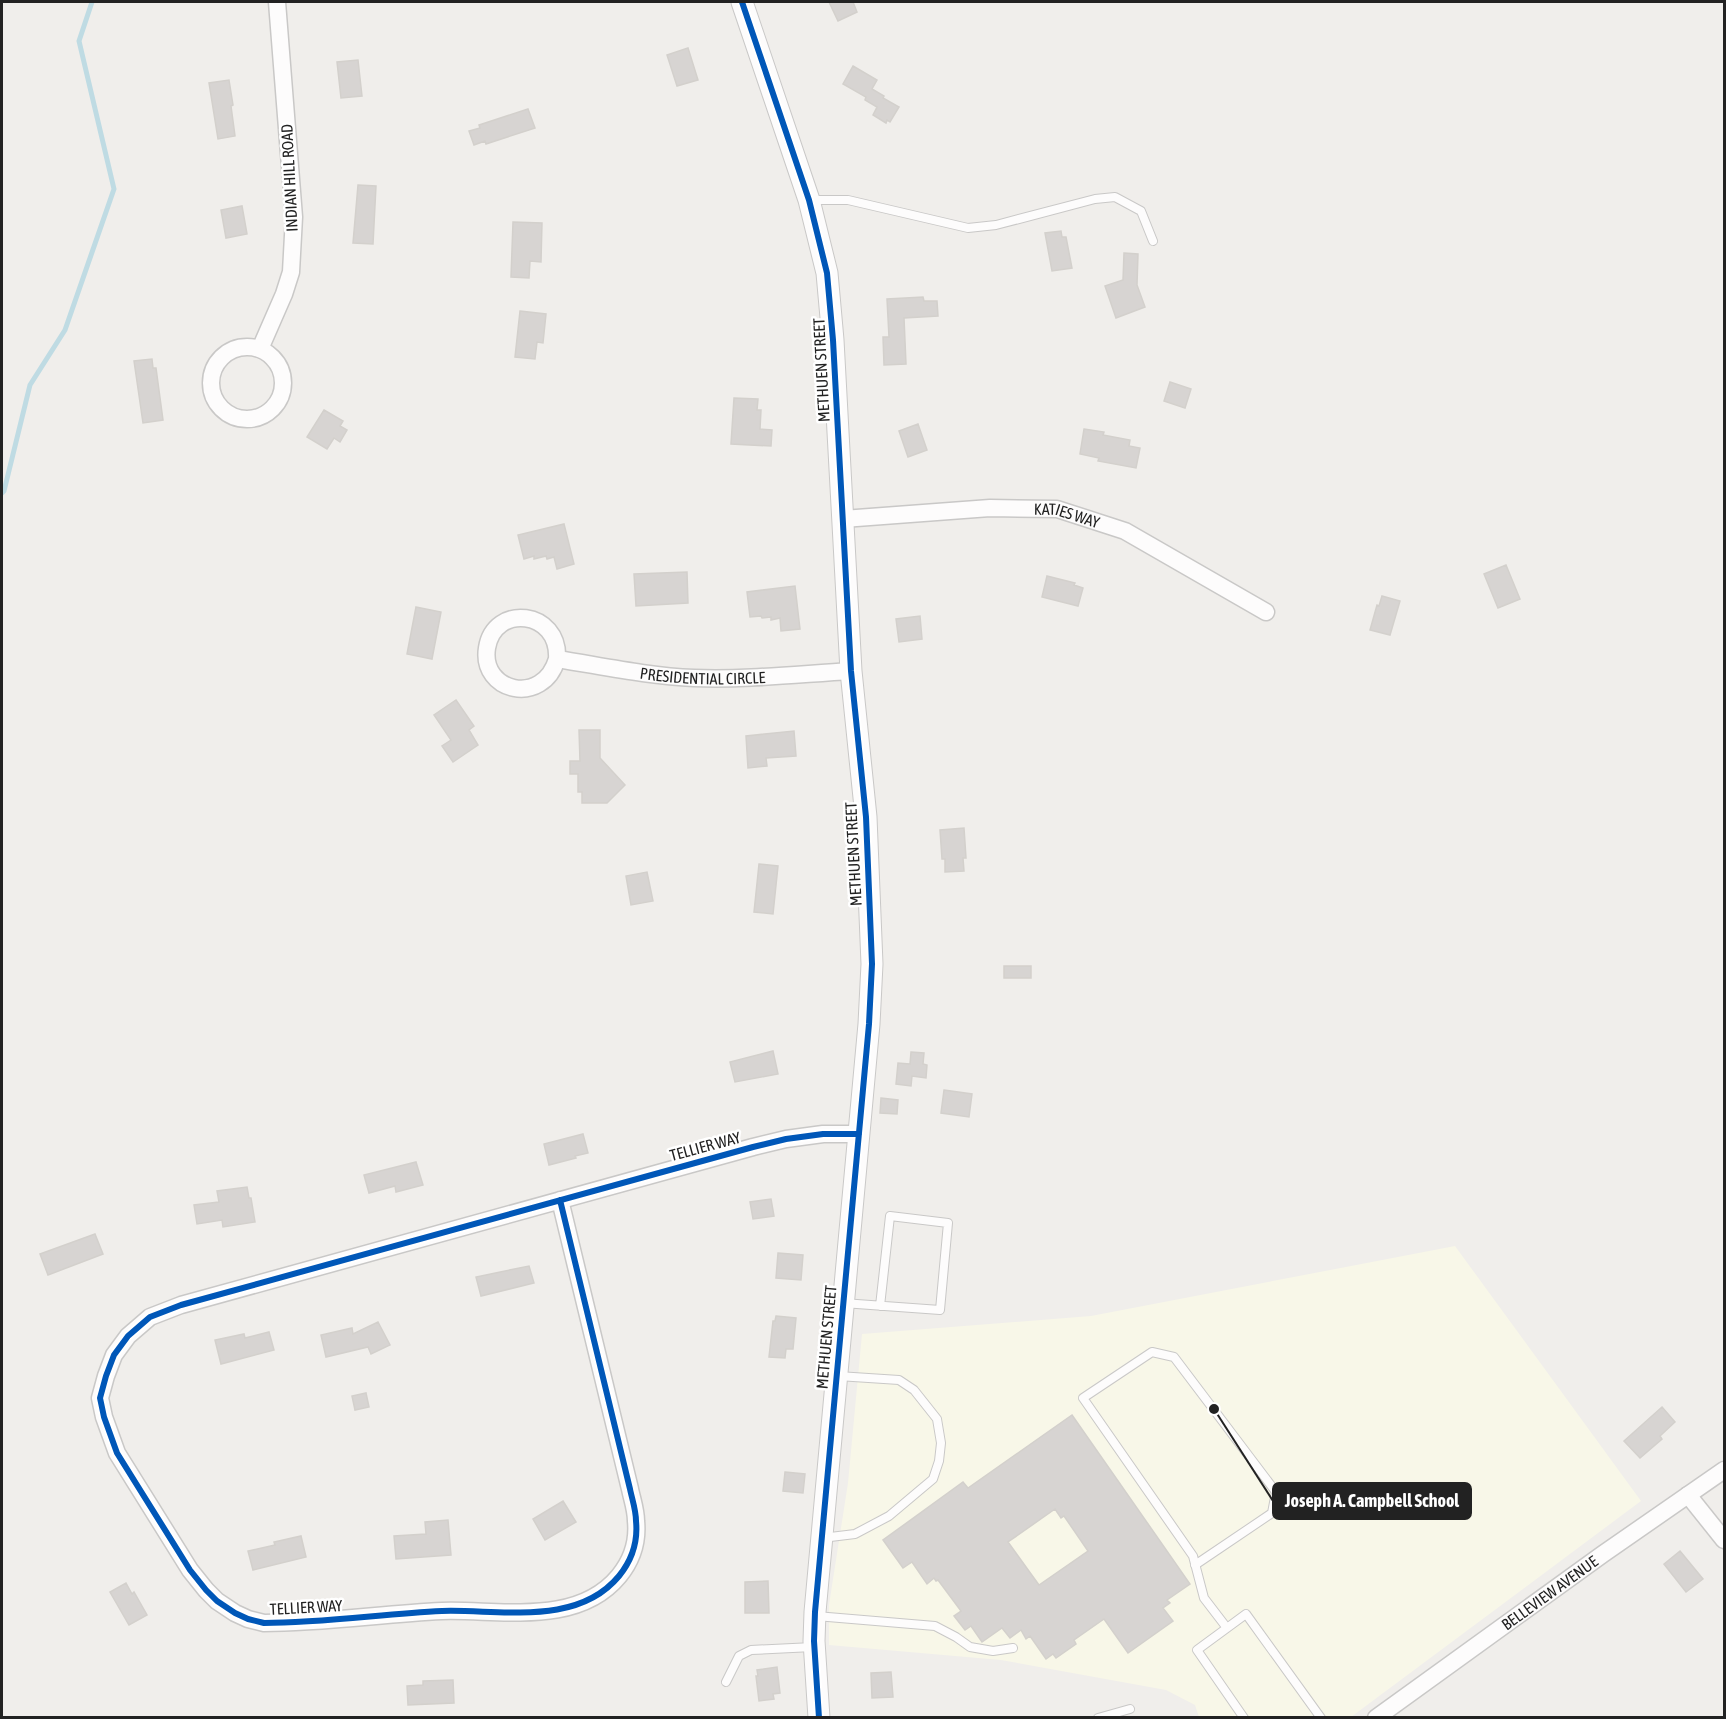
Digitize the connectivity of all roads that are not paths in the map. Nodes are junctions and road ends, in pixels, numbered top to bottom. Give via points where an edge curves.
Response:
1 (277, 2) edge
2 (742, 2) edge
3 (809, 200) junction
4 (1153, 241) dead end
5 (260, 349) junction
6 (843, 519) junction
7 (1266, 612) dead end
8 (557, 658) junction
9 (851, 671) junction
10 (859, 1134) junction
11 (560, 1200) junction
12 (843, 1303) junction
13 (880, 1306) junction
14 (836, 1375) junction
15 (1725, 1470) edge
16 (1688, 1495) junction
17 (821, 1538) junction
18 (1725, 1540) edge
19 (1195, 1565) junction
20 (815, 1616) junction
21 (1227, 1628) junction
22 (814, 1647) junction
23 (1013, 1648) dead end
24 (726, 1682) dead end
25 (1130, 1709) dead end
26 (819, 1718) edge
27 (1098, 1718) edge
28 (1244, 1718) edge
29 (1321, 1718) edge
30 (1376, 1718) edge

1 - 5 street, INDIAN HILL ROAD via 293,239 291,272
2 - 3 street, METHUEN STREET
3 - 4 lane via 848,200 968,228 1115,197 1141,211
3 - 6 street, METHUEN STREET via 827,273
5 - 5 street via 248,346 226,353 212,371 210,383 218,405 238,418 262,416 272,409 283,387 278,363
6 - 7 street, KATIES WAY via 990,508 1057,509 1125,531
6 - 9 street, METHUEN STREET
8 - 8 street via 550,631 532,619 504,622 487,645 489,668 498,680 511,687 541,683 551,673
8 - 9 street, PRESIDENTIAL CIRCLE via 694,678
9 - 10 street, METHUEN STREET via 866,817 872,964
10 - 11 street, TELLIER WAY via 786,1139
10 - 12 street, METHUEN STREET
11 - 11 street, TELLIER WAY via 181,1305 150,1317 128,1336 114,1355 100,1398 109,1433 117,1453 190,1570 217,1601 235,1613 264,1623 444,1611 541,1611 589,1600 616,1579 633,1552 636,1520
12 - 13 lane
12 - 14 street, METHUEN STREET
13 - 13 lane via 940,1310 948,1223 890,1216
14 - 17 street, METHUEN STREET
14 - 17 lane via 899,1380 914,1390 937,1419 941,1443 933,1479 889,1516 855,1534
15 - 16 street, BELLEVIEW AVENUE
16 - 18 street
16 - 30 street, BELLEVIEW AVENUE
17 - 20 street, METHUEN STREET
19 - 19 lane via 1193,1556 1083,1398 1152,1352 1174,1357 1276,1492 1272,1513
19 - 21 lane via 1204,1598
20 - 22 street, METHUEN STREET
20 - 23 lane via 935,1626 970,1647 993,1651
21 - 28 lane via 1197,1650
21 - 29 lane via 1246,1614
22 - 24 lane via 751,1650 739,1656
22 - 26 street, METHUEN STREET
25 - 27 lane

